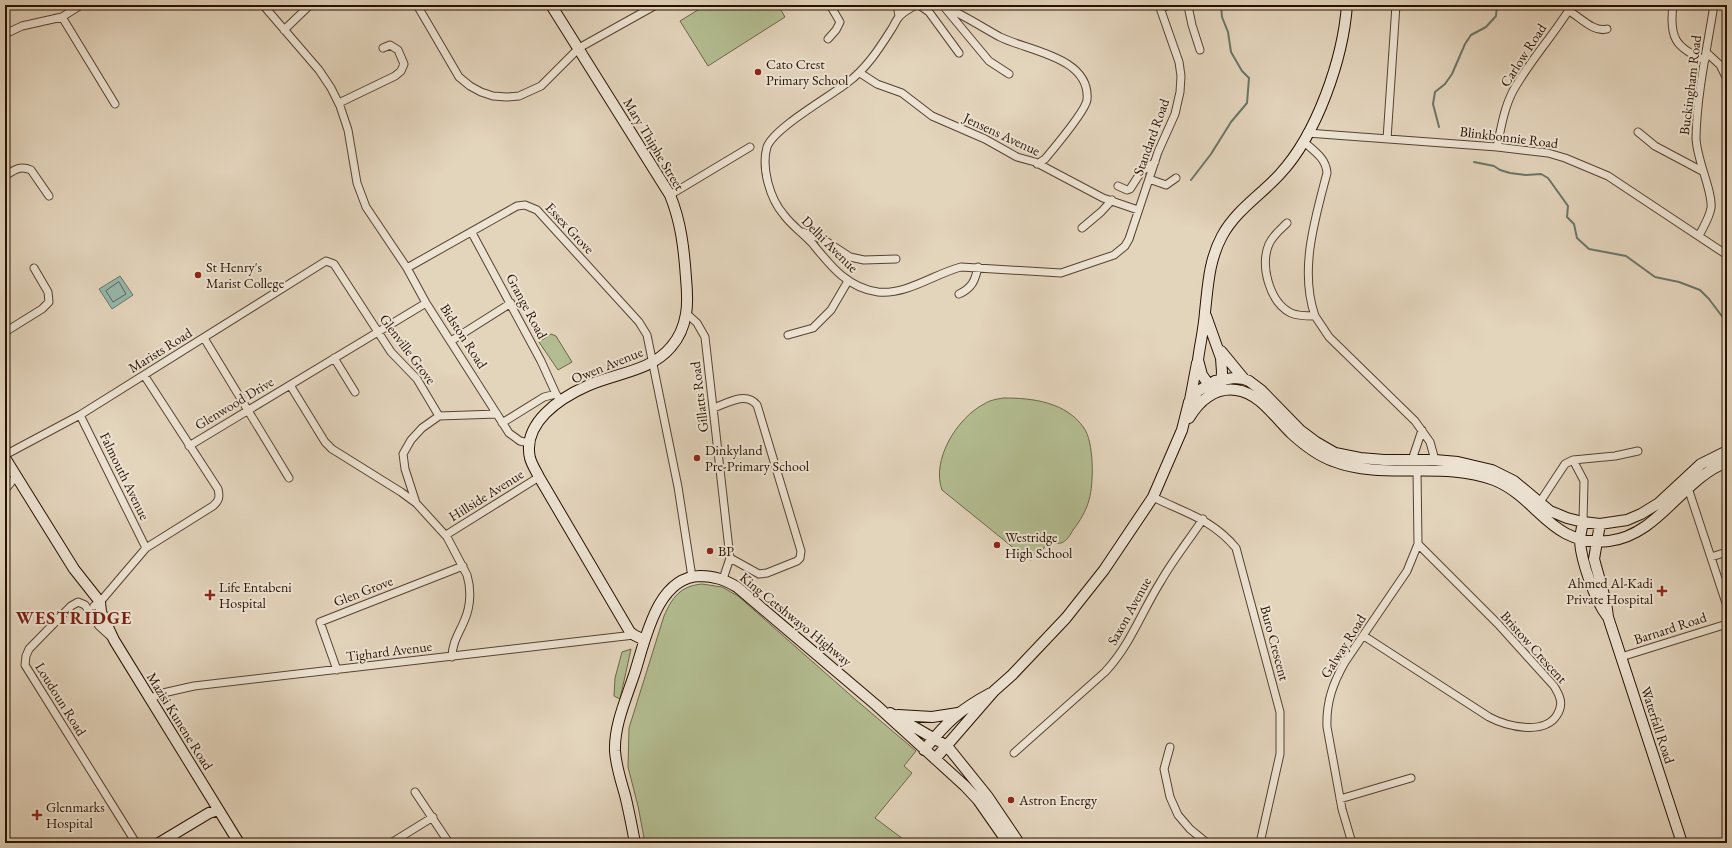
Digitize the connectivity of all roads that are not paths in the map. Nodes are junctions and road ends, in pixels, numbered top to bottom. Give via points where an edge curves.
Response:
1 (81, 5) edge
2 (263, 5) edge
3 (310, 5) edge
4 (417, 5) edge
5 (551, 5) edge
6 (656, 5) edge
7 (830, 5) edge
8 (897, 5) edge
9 (918, 5) edge
10 (942, 5) edge
11 (1171, 5) edge
12 (1180, 5) edge
13 (1347, 5) edge
14 (1396, 5) edge
15 (1673, 5) edge
16 (1714, 5) edge
17 (1159, 7) edge
18 (1570, 8) edge
19 (899, 16) junction
20 (62, 17) junction
21 (1607, 29) dead end
22 (284, 30) junction
23 (5, 34) edge
24 (828, 39) dead end
25 (383, 48) dead end
26 (578, 48) junction
27 (1200, 50) dead end
28 (1706, 52) junction
29 (959, 53) dead end
30 (1705, 60) junction
31 (860, 73) junction
32 (1009, 74) dead end
33 (1727, 79) edge
34 (338, 103) junction
35 (115, 104) dead end
36 (1638, 132) dead end
37 (1305, 137) junction
38 (1387, 139) junction
39 (750, 147) dead end
40 (1497, 147) junction
41 (1155, 162) junction
42 (1038, 164) junction
43 (1702, 171) junction
44 (5, 176) edge
45 (1176, 178) dead end
46 (1149, 179) junction
47 (1118, 186) dead end
48 (670, 195) junction
49 (49, 196) dead end
50 (1112, 200) junction
51 (1138, 210) junction
52 (1287, 223) dead end
53 (1082, 228) dead end
54 (801, 232) junction
55 (472, 233) junction
56 (1699, 236) junction
57 (1120, 251) joint
58 (1727, 255) edge
59 (896, 259) dead end
60 (326, 261) joint
61 (34, 268) dead end
62 (407, 268) junction
63 (978, 268) junction
64 (848, 281) junction
65 (959, 294) dead end
66 (426, 303) junction
67 (510, 303) junction
68 (1205, 312) junction
69 (686, 313) junction
70 (1315, 316) junction
71 (5, 332) edge
72 (377, 332) junction
73 (788, 335) dead end
74 (204, 338) junction
75 (451, 341) junction
76 (1216, 344) junction
77 (334, 358) junction
78 (1198, 360) junction
79 (653, 361) junction
80 (144, 375) junction
81 (1222, 379) junction
82 (1244, 379) junction
83 (290, 385) junction
84 (1214, 389) junction
85 (355, 392) dead end
86 (558, 397) junction
87 (1189, 402) junction
88 (714, 408) junction
89 (248, 410) junction
90 (497, 414) junction
91 (80, 415) junction
92 (439, 416) junction
93 (502, 423) junction
94 (1182, 430) junction
95 (1422, 430) junction
96 (529, 443) junction
97 (189, 446) junction
98 (1638, 450) dead end
99 (1727, 451) edge
100 (5, 456) edge
101 (1412, 460) junction
102 (1435, 460) junction
103 (1573, 460) junction
104 (1727, 462) edge
105 (1417, 470) junction
106 (16, 476) junction
107 (539, 477) junction
108 (289, 478) dead end
109 (1688, 488) junction
110 (5, 490) edge
111 (1153, 497) junction
112 (1540, 502) junction
113 (416, 503) junction
114 (1203, 520) junction
115 (1583, 522) junction
116 (1600, 524) junction
117 (446, 535) junction
118 (1580, 540) junction
119 (1598, 541) junction
120 (1418, 544) junction
121 (146, 548) junction
122 (1727, 552) edge
123 (730, 558) junction
124 (1710, 558) junction
125 (463, 566) junction
126 (692, 577) junction
127 (723, 580) junction
128 (1727, 606) edge
129 (98, 607) junction
130 (1608, 617) junction
131 (1727, 624) edge
132 (634, 635) junction
133 (1364, 636) junction
134 (114, 640) junction
135 (644, 640) junction
136 (452, 657) junction
137 (1621, 657) junction
138 (338, 670) junction
139 (994, 691) junction
140 (149, 699) junction
141 (876, 705) junction
142 (958, 713) junction
143 (892, 714) junction
144 (934, 738) junction
145 (947, 746) junction
146 (1170, 747) dead end
147 (924, 750) junction
148 (1014, 753) dead end
149 (935, 759) junction
150 (1411, 778) dead end
151 (415, 792) dead end
152 (1340, 799) junction
153 (218, 810) junction
154 (433, 817) junction
155 (136, 843) edge
156 (159, 843) edge
157 (239, 843) edge
158 (391, 843) edge
159 (450, 843) edge
160 (635, 843) edge
161 (1008, 843) edge
162 (1019, 843) edge
163 (1207, 843) edge
164 (1260, 843) edge
165 (1352, 843) edge
166 (1682, 843) edge

1 - 20 street
2 - 22 street, Bidston Road
3 - 22 street
4 - 26 street via 459,77 470,86 493,96 519,96 541,86
5 - 26 main road, Mary Thiphe Street
6 - 26 street
7 - 24 street via 840,24
8 - 19 street
9 - 19 street
9 - 29 street via 929,12
10 - 32 street via 989,61
10 - 42 street via 1001,37 1068,64 1082,77 1086,84 1087,101 1045,159
11 - 17 street
12 - 27 street via 1188,6
13 - 37 main road via 1343,37 1334,72
14 - 38 street
15 - 30 street via 1672,27 1677,41 1685,51
16 - 28 street, Buckingham Road
17 - 41 street, Standard Road via 1179,62 1181,76 1179,103
18 - 21 street via 1596,29
18 - 40 street, Carlow Road via 1513,91
19 - 31 street
20 - 23 street via 18,28
20 - 35 street
22 - 34 street, Bidston Road via 318,70
25 - 34 street via 390,45 398,50 404,64 401,71
26 - 48 main road, Mary Thiphe Street
28 - 30 street, Buckingham Road
28 - 33 street via 1720,66
30 - 43 street, Buckingham Road via 1697,111 1696,139
31 - 42 street, Jensens Avenue via 877,84 902,93 932,116 985,139 1017,157
31 - 54 street, Delhi Avenue via 783,127 769,142 765,159 766,172 775,202 784,216
34 - 62 street, Bidston Road via 348,130 357,183 366,207
36 - 43 street via 1655,146
37 - 38 street, Blinkbonnie Road
37 - 68 main road via 1284,170 1237,214 1224,232 1210,268
37 - 70 street via 1324,160 1327,173 1308,262 1308,289
38 - 40 street, Blinkbonnie Road
39 - 48 street
40 - 56 street, Blinkbonnie Road via 1548,153 1581,164 1608,176
41 - 46 street, Standard Road
41 - 47 street via 1141,172 1130,189
42 - 50 street, Jensens Avenue via 1103,198
43 - 56 street, Buckingham Road via 1711,206
44 - 49 street via 16,168 31,170
45 - 46 street via 1166,185
46 - 51 street, Standard Road
48 - 69 main road, Mary Thiphe Street via 682,233
50 - 51 street, Jensens Avenue
50 - 53 street
51 - 57 street, Standard Road via 1129,239
52 - 70 street via 1272,239 1267,251 1272,291 1281,306 1291,313
54 - 59 street via 824,240 850,257 864,260
54 - 64 street, Delhi Avenue via 824,260
55 - 62 street, Essex Grove
55 - 67 street, Grange Road
55 - 79 street, Essex Grove via 520,205 530,206 536,210 639,322 647,335
56 - 58 street, Blinkbonnie Road
57 - 63 street, Delhi Avenue via 1056,273
60 - 72 street, Glenville Grove via 334,264
60 - 74 street, Marists Road
61 - 71 street via 46,288 49,302
62 - 66 street, Bidston Road
63 - 64 street, Delhi Avenue via 961,267 949,270 895,292 865,290
63 - 65 street via 971,287
64 - 73 street via 831,310 813,328
66 - 72 street, Glenwood Drive
66 - 75 street, Bidston Road
67 - 75 street
67 - 86 street, Grange Road
68 - 76 main road
68 - 78 main road
69 - 79 main road, Owen Avenue via 683,326 674,343
69 - 88 street, Gillatts Road via 697,323 705,337
70 - 95 street via 1329,337
72 - 77 street, Glenwood Drive
72 - 92 street, Glenville Grove via 391,352 417,379
74 - 80 street, Marists Road
74 - 89 street
75 - 90 street, Bidston Road
76 - 81 main road via 1222,365
76 - 82 main road
77 - 83 street, Glenwood Drive
77 - 85 street
78 - 84 main road via 1200,370
78 - 87 main road
79 - 86 main road, Owen Avenue via 642,368
79 - 126 street, Essex Grove via 678,487
80 - 91 street, Marists Road
80 - 97 street
81 - 82 main road
81 - 84 main road
82 - 101 main road via 1261,390 1300,430 1335,453 1360,458
83 - 89 street, Glenwood Drive
83 - 113 street via 325,442 332,449
84 - 87 main road via 1198,391
84 - 94 main road via 1195,408
84 - 105 main road via 1251,394 1292,434 1333,461 1377,470
86 - 93 street, Owen Avenue via 544,397
86 - 96 main road, Owen Avenue via 537,422
87 - 94 main road
88 - 123 street, Gillatts Road
88 - 123 street via 743,398 751,399 757,405 801,551 797,561 762,574 753,572
89 - 97 street, Glenwood Drive
89 - 108 street
90 - 92 street
90 - 93 street, Bidston Road
91 - 100 street, Marists Road
91 - 121 street, Falmouth Avenue
92 - 113 street via 422,428 403,454
93 - 96 street, Bidston Road via 513,437
94 - 111 main road
95 - 101 street
95 - 102 street via 1430,442
96 - 107 main road via 529,456
97 - 121 street, Glenwood Drive via 218,489 218,502
98 - 103 street via 1615,456
99 - 116 main road via 1701,464 1659,503 1641,514 1628,520
100 - 106 main road, Mazisi Kunene Road
101 - 102 main road
102 - 112 main road via 1476,466 1503,474
103 - 112 street via 1562,466
103 - 115 street via 1584,481
104 - 109 main road via 1702,475
105 - 118 main road via 1450,470 1495,481 1516,493 1558,530
105 - 120 street, Galway Road
106 - 110 street
106 - 129 main road, Mazisi Kunene Road
107 - 117 street, Hillside Avenue
107 - 132 main road
109 - 119 main road via 1650,524 1637,532 1610,541
109 - 124 street
111 - 114 street, Buro Crescent
111 - 139 main road via 1104,570 1066,618
112 - 115 main road via 1558,515
113 - 117 street
114 - 148 street, Saxon Avenue via 1161,580 1126,647 1117,659
114 - 164 street, Buro Crescent via 1225,534 1236,548 1280,712 1280,754
115 - 116 main road
115 - 118 main road, Waterfall Road
116 - 119 main road, Waterfall Road
117 - 125 street
118 - 119 main road
118 - 130 main road, Waterfall Road via 1596,596
119 - 130 main road, Waterfall Road via 1594,559
120 - 133 street, Galway Road via 1407,571
120 - 133 street, Bristow Crescent via 1498,624 1554,686 1561,704 1556,717 1544,726 1535,727 1499,723
121 - 129 street, Glenwood Drive
122 - 124 street
123 - 127 street, Gillatts Road
124 - 128 street
125 - 136 street via 469,582 469,603 453,645
125 - 138 street, Glen Grove via 320,622
126 - 127 main road, King Cetshwayo Highway via 708,576
126 - 135 main road, King Cetshwayo Highway via 678,583 666,595 650,622
127 - 141 main road, King Cetshwayo Highway via 737,587
129 - 134 main road, Mazisi Kunene Road
130 - 137 main road, Waterfall Road
131 - 137 street, Barnard Road
132 - 135 main road
132 - 136 street, Tighard Avenue
133 - 152 street, Galway Road via 1337,676 1326,714
134 - 140 main road, Mazisi Kunene Road
134 - 155 street, Loudoun Road via 99,626 86,605 78,602 29,649 25,664
135 - 160 main road, King Cetshwayo Highway via 618,724 615,751
136 - 138 street, Tighard Avenue
137 - 166 main road, Waterfall Road
138 - 140 street, Tighard Avenue via 194,686
139 - 142 main road
139 - 145 main road
140 - 153 main road, Mazisi Kunene Road
141 - 143 main road, King Cetshwayo Highway
141 - 147 main road, King Cetshwayo Highway
142 - 143 main road via 932,717
142 - 144 main road
143 - 144 main road, King Cetshwayo Highway
144 - 145 main road, King Cetshwayo Highway
144 - 147 main road
145 - 149 main road
145 - 162 main road, King Cetshwayo Highway via 988,797
146 - 163 street via 1164,769 1170,797 1178,815
147 - 149 main road, King Cetshwayo Highway
149 - 161 main road, King Cetshwayo Highway via 978,800
150 - 152 street
151 - 154 street
152 - 165 street, Galway Road
153 - 156 main road
153 - 157 main road, Mazisi Kunene Road
154 - 158 street
154 - 159 street

